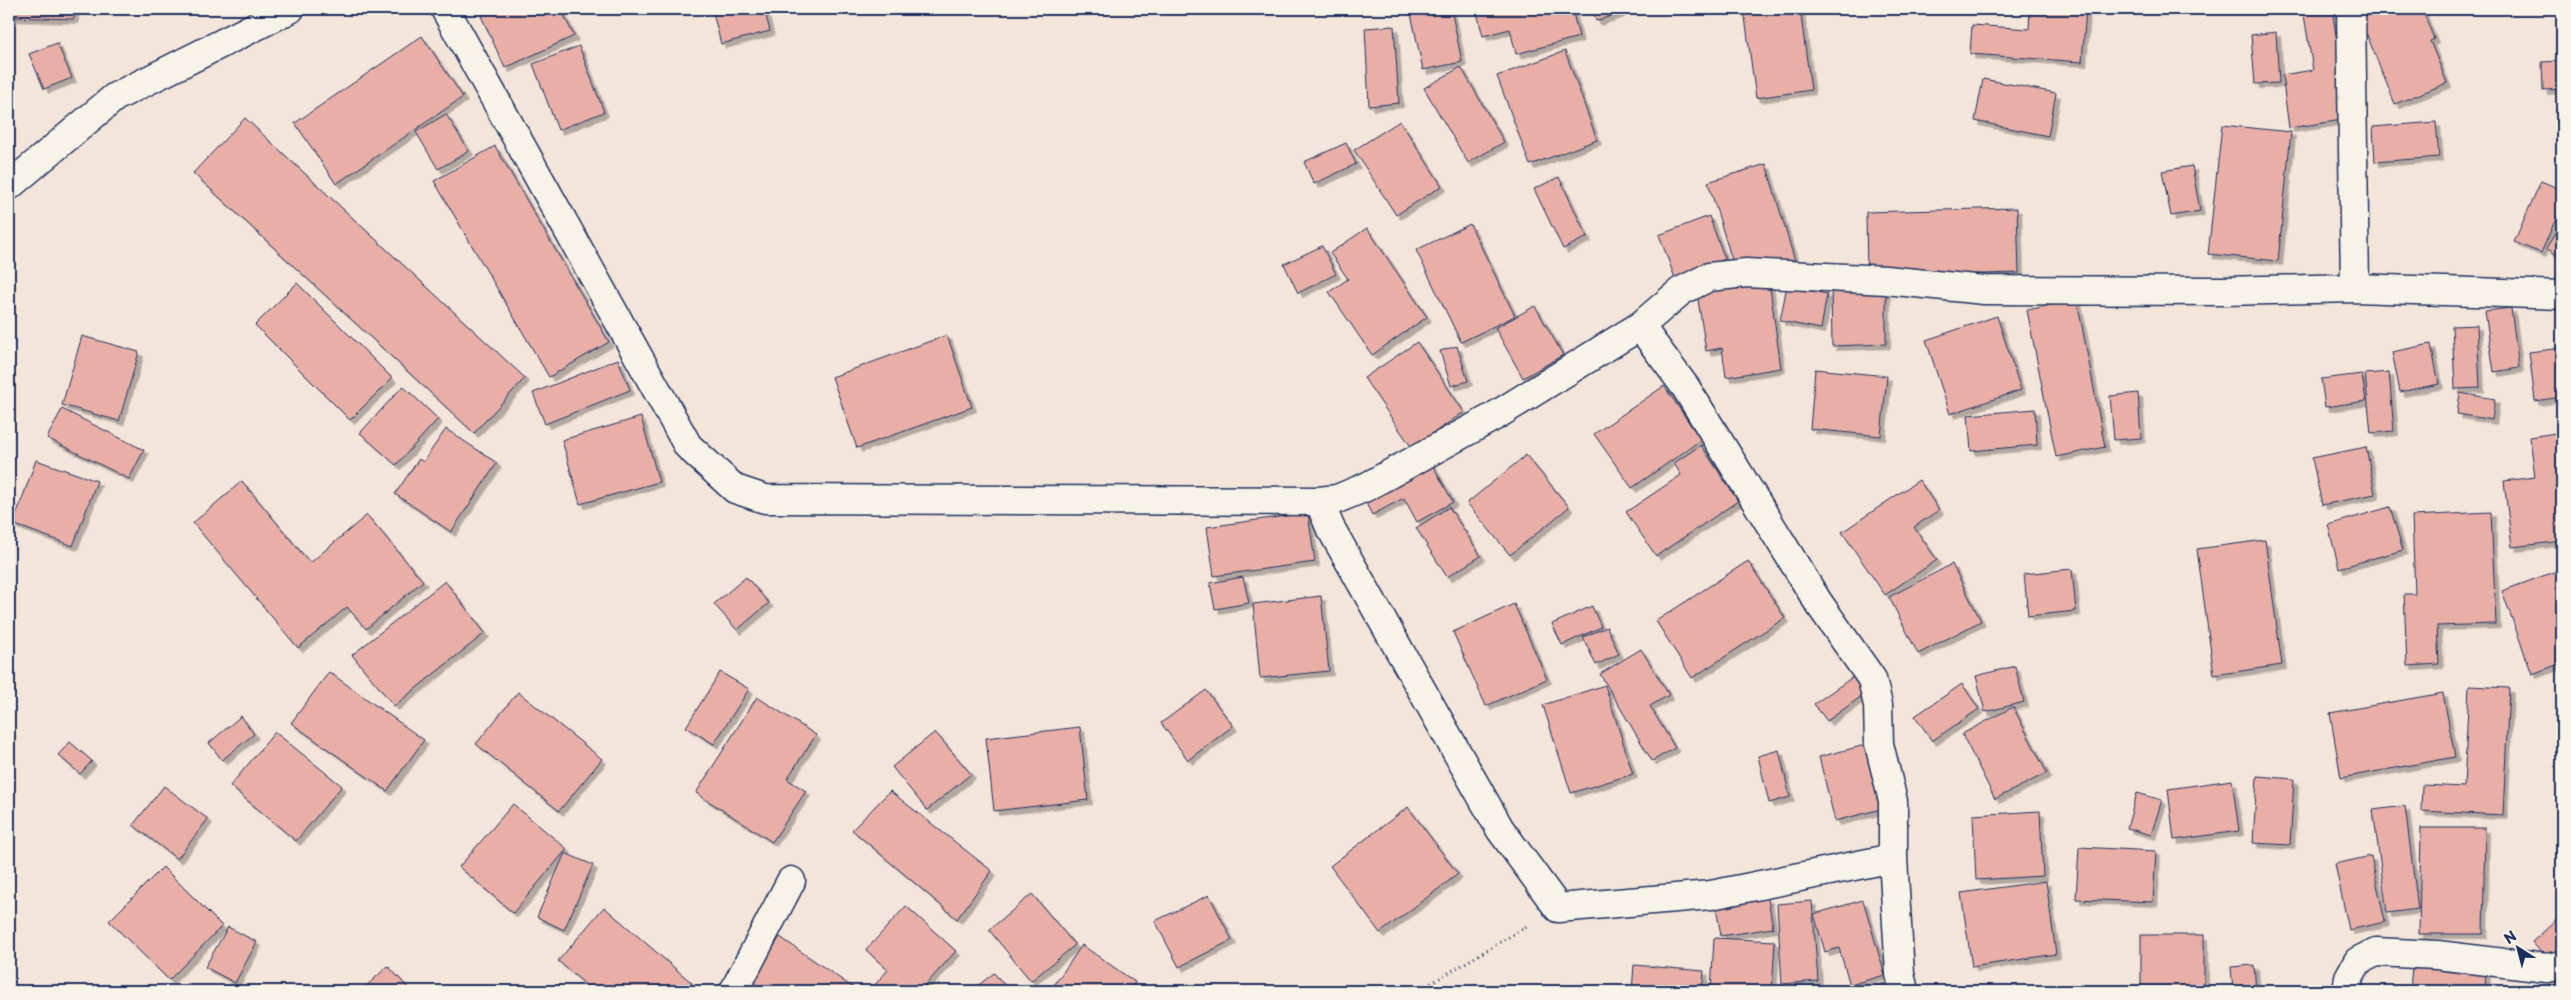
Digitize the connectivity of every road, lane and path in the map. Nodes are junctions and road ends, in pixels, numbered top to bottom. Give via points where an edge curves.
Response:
1 (290, 9) edge
2 (445, 9) edge
3 (2351, 9) edge
4 (10, 181) edge
5 (2355, 288) junction
6 (2562, 295) edge
7 (1640, 326) junction
8 (1318, 501) junction
9 (1893, 858) junction
10 (790, 881) dead end
11 (1558, 908) junction
12 (2562, 965) edge
13 (734, 991) edge
14 (1418, 991) edge
15 (1904, 991) edge
16 (2347, 991) edge

1 - 4 street via 115,97
2 - 8 street via 688,446 735,489 765,499
3 - 5 street
5 - 6 street
5 - 7 street via 1984,290 1886,280 1746,273 1702,280 1681,291
7 - 8 street via 1495,416 1406,466 1336,499
7 - 9 street via 1686,388 1818,602 1872,679 1878,705 1879,744 1893,801
8 - 11 street via 1500,829
9 - 11 street via 1711,895
9 - 15 street via 1900,974
10 - 13 street
11 - 14 path
12 - 16 street via 2547,968 2437,954 2376,952 2358,961 2349,977

